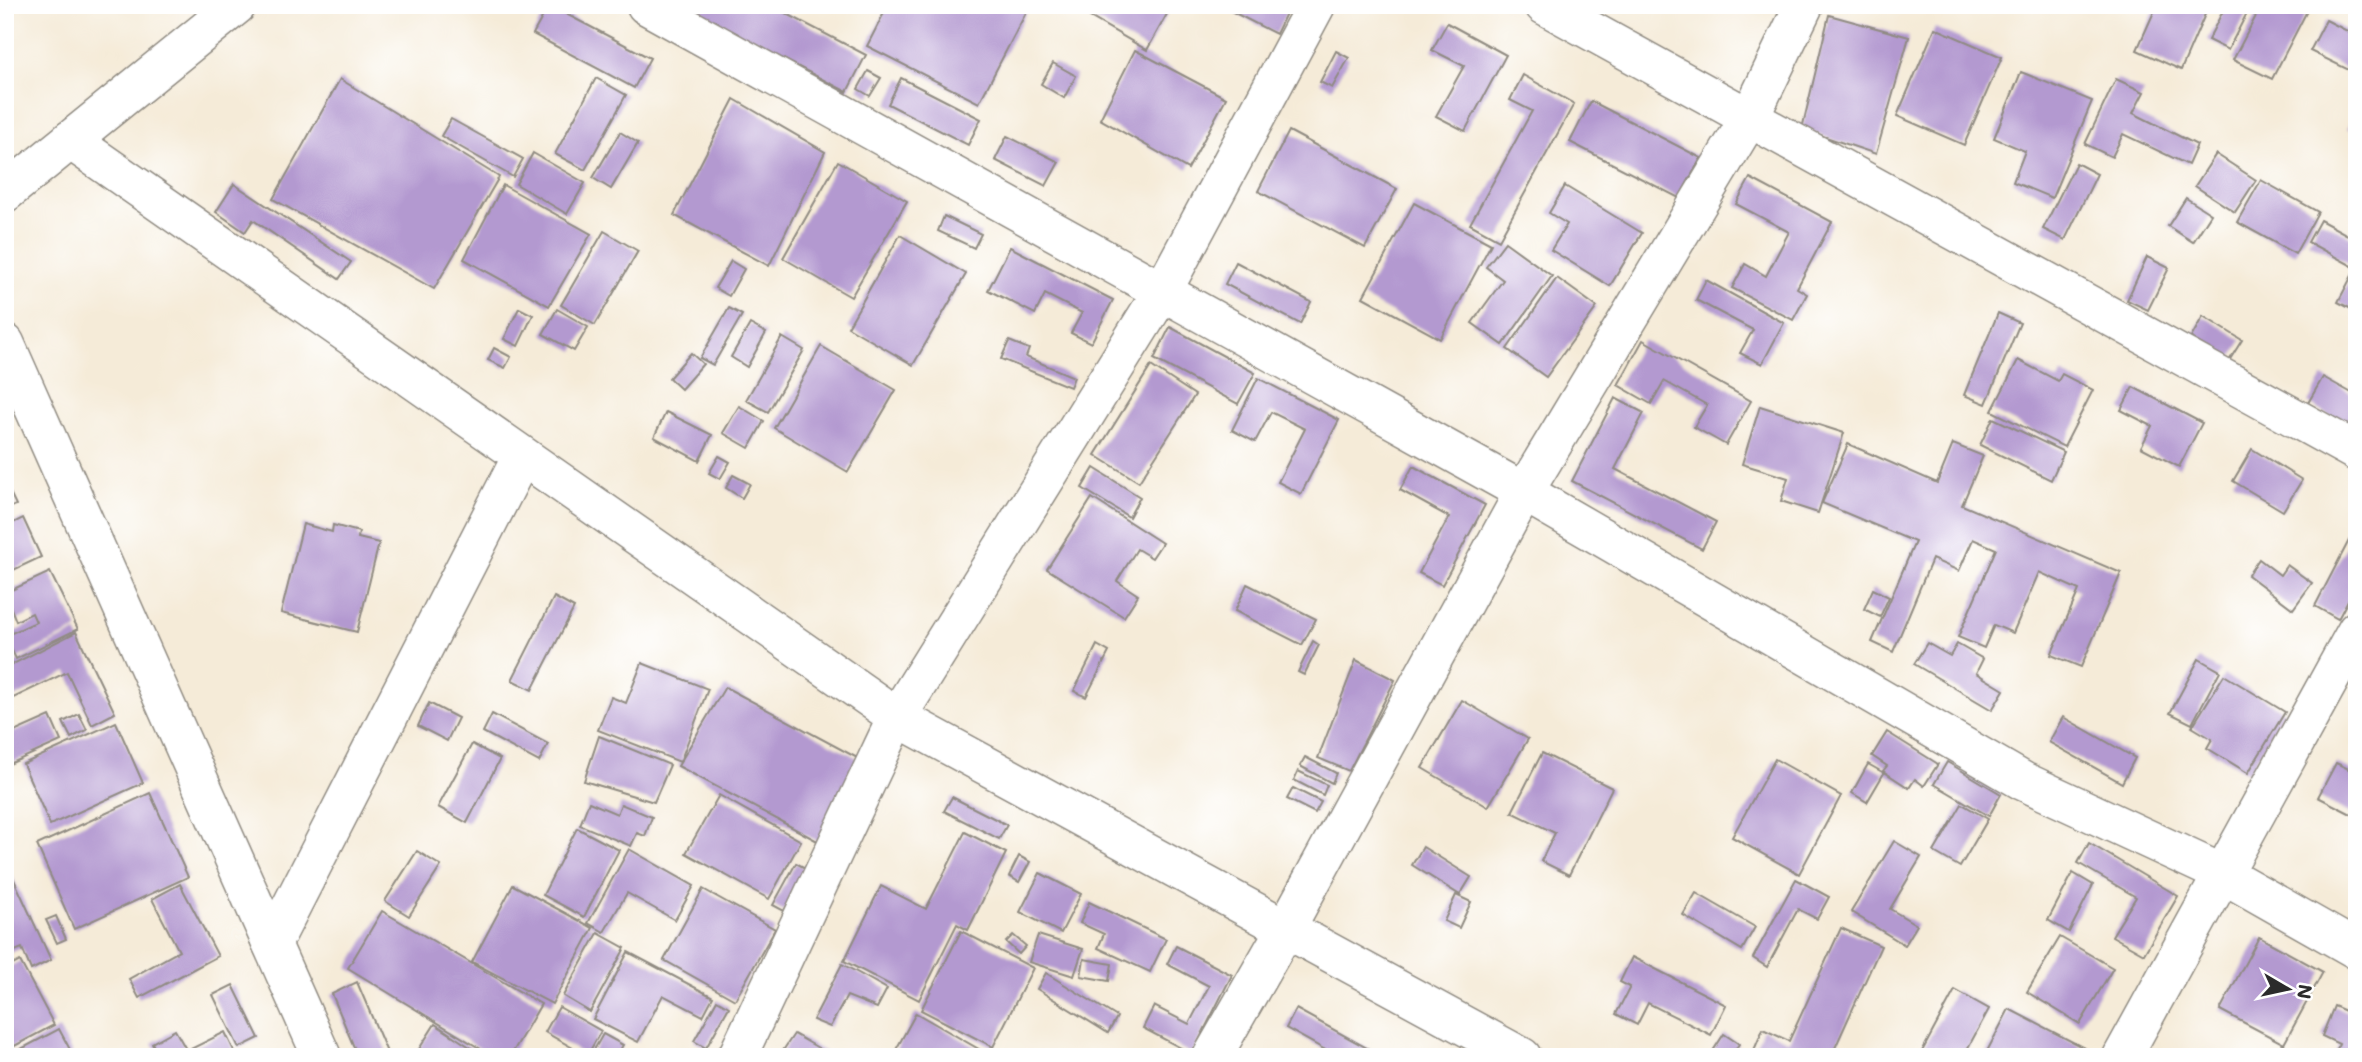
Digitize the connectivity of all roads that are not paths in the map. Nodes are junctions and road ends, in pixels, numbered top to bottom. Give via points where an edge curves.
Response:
1 (237, 5) edge
2 (646, 5) edge
3 (1317, 5) edge
4 (1544, 5) edge
5 (1804, 5) edge
6 (1750, 117) junction
7 (70, 140) junction
8 (5, 193) edge
9 (1162, 292) junction
10 (5, 343) edge
11 (2357, 452) edge
12 (522, 456) junction
13 (1524, 492) junction
14 (2357, 630) edge
15 (897, 717) junction
16 (2223, 874) junction
17 (1286, 928) junction
18 (272, 944) junction
19 (2357, 950) edge
20 (322, 1057) edge
21 (737, 1057) edge
22 (1212, 1057) edge
23 (1522, 1057) edge
24 (2122, 1057) edge

1 - 7 street
2 - 9 street
3 - 9 street
4 - 6 street
5 - 6 street
6 - 11 street
6 - 13 street
7 - 8 street
7 - 12 street
9 - 13 street
9 - 15 street
10 - 18 street
12 - 15 street
12 - 18 street
13 - 16 street via 2023,781
13 - 17 street
14 - 16 street
15 - 17 street
15 - 21 street
16 - 19 street
16 - 24 street
17 - 22 street
17 - 23 street
18 - 20 street

